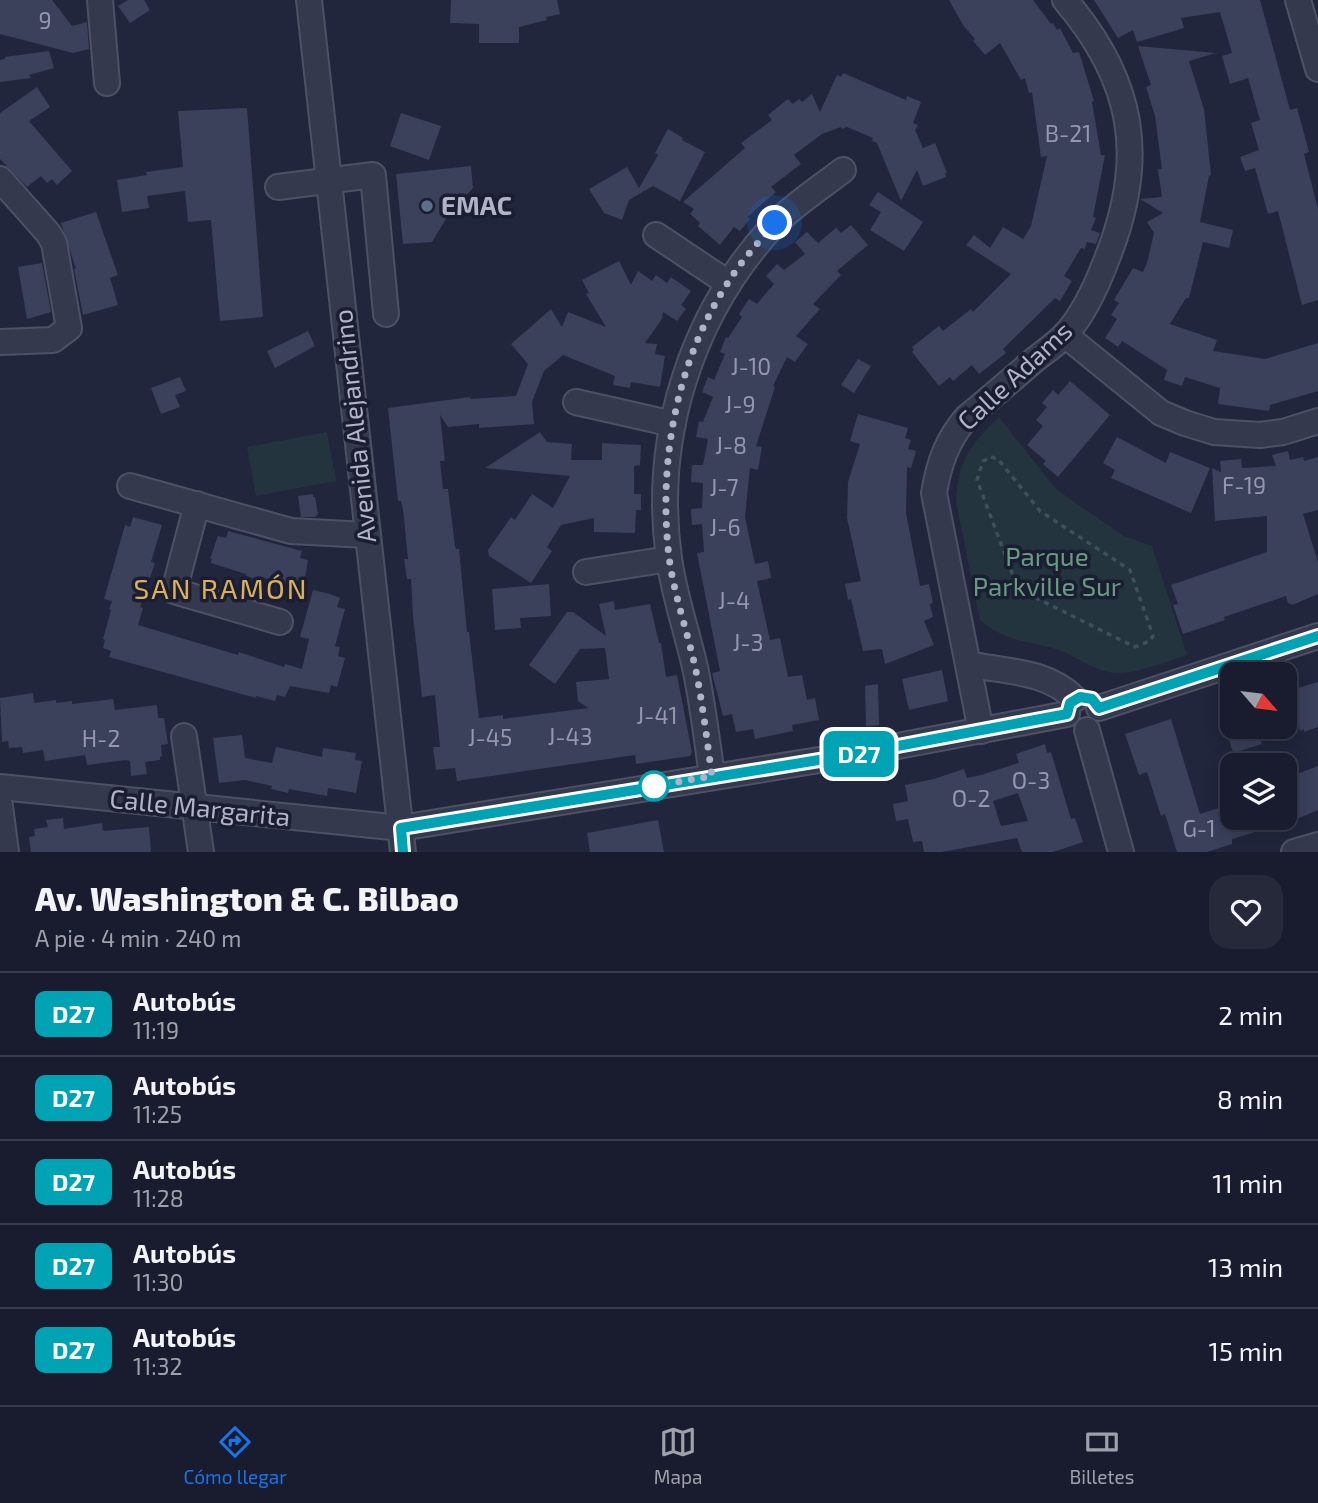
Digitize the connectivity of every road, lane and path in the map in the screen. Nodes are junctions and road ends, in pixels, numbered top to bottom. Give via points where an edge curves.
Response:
1 (100, 0) edge
2 (309, 0) edge
3 (1065, 0) edge
4 (1298, 0) edge
5 (1318, 69) edge
6 (107, 83) dead end
7 (843, 170) dead end
8 (0, 179) edge
9 (329, 180) junction
10 (278, 187) dead end
11 (656, 235) dead end
12 (728, 283) junction
13 (386, 314) dead end
14 (1065, 335) junction
15 (0, 342) edge
16 (576, 402) dead end
17 (1318, 421) edge
18 (673, 424) junction
19 (130, 486) dead end
20 (197, 504) junction
21 (367, 535) junction
22 (669, 559) junction
23 (586, 572) dead end
24 (280, 622) dead end
25 (1318, 636) edge
26 (1135, 647) joint
27 (968, 664) junction
28 (1071, 707) junction
29 (1099, 708) junction
30 (1087, 730) junction
31 (981, 731) junction
32 (184, 736) dead end
33 (712, 776) junction
34 (0, 787) edge
35 (0, 806) edge
36 (193, 807) junction
37 (402, 840) edge
38 (1318, 845) edge
39 (6, 852) edge
40 (201, 852) edge
41 (1121, 852) edge
42 (1294, 852) edge

1 - 6 street
2 - 9 street, Avenida Alejandrino
3 - 14 street, Calle Adams via 1103,52 1120,89 1130,150 1128,190 1117,232 1090,296
4 - 5 street
7 - 12 street via 775,223
8 - 15 street via 54,243 69,321 69,328 53,340
9 - 10 street
9 - 13 street via 373,175
9 - 21 street, Avenida Alejandrino
11 - 12 street
12 - 18 street via 690,359
14 - 17 street via 1161,413 1185,424 1214,432 1260,435
14 - 27 street, Calle Adams via 967,417 944,452 934,493
16 - 18 street
18 - 22 street via 667,467
19 - 20 street
20 - 21 street via 291,531
20 - 24 street via 174,591
21 - 37 street, Avenida Alejandrino
22 - 23 street
22 - 33 street via 696,672
25 - 29 street
26 - 26 path via 1153,636 1132,573 1040,511 998,459 986,458 977,484 1018,589
27 - 28 street via 1028,673 1054,683 1065,689
27 - 31 street, Calle Adams
28 - 29 street via 1086,697
28 - 30 street via 1068,720 1075,728
28 - 31 street, Calle Margarita
29 - 30 street via 1099,719
30 - 41 street
31 - 33 street, Calle Margarita
32 - 36 street
33 - 37 street, Calle Margarita
34 - 36 street, Calle Margarita
35 - 39 street
36 - 37 street, Calle Margarita
36 - 40 street
38 - 42 street

